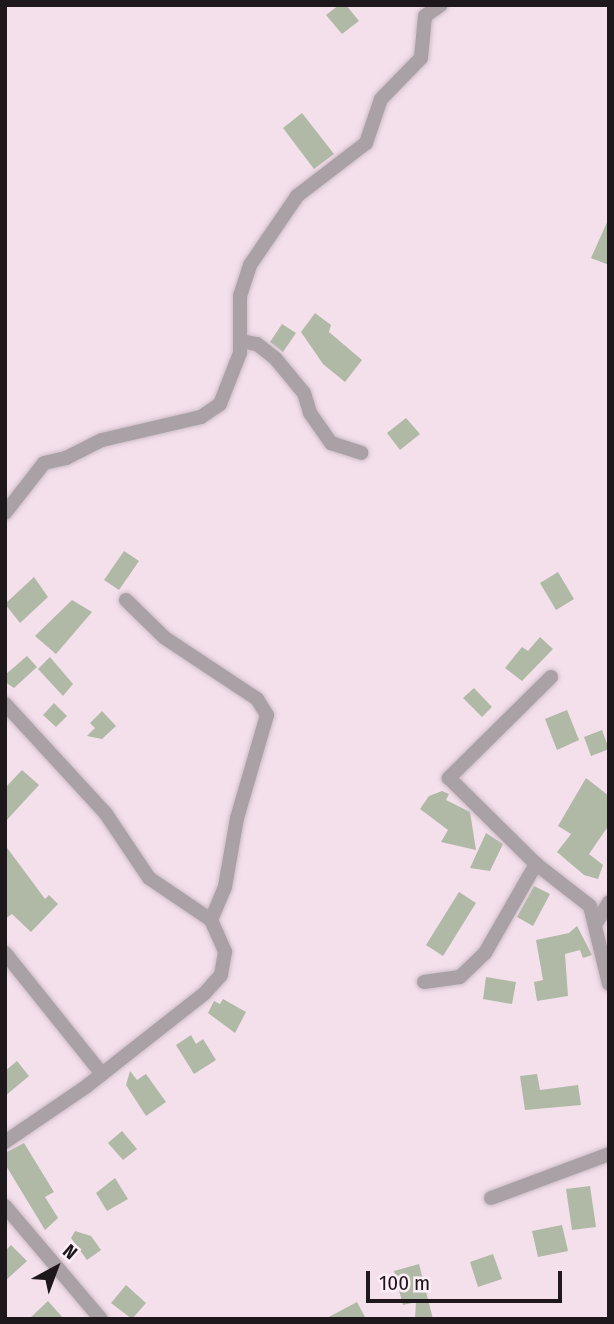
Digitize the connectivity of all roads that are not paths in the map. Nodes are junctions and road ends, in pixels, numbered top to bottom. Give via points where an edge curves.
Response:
1 (441, 5) edge
2 (241, 341) junction
3 (361, 453) dead end
4 (5, 513) edge
5 (126, 600) dead end
6 (551, 677) dead end
7 (5, 704) edge
8 (536, 864) junction
9 (609, 902) edge
10 (211, 920) junction
11 (597, 922) junction
12 (5, 953) edge
13 (424, 982) dead end
14 (609, 984) edge
15 (102, 1073) junction
16 (5, 1142) edge
17 (609, 1154) edge
18 (491, 1198) dead end
19 (5, 1206) edge
20 (101, 1319) edge

1 - 2 street via 425,16 421,58 381,99 366,143 297,196 268,235 243,280
2 - 3 street via 257,344 275,358 304,393 310,413 331,443
2 - 4 street via 227,390 211,412 102,440 44,463
5 - 10 street via 165,638 257,699 267,715 237,818 225,887
6 - 8 street via 449,778
7 - 10 street via 98,804 149,878
8 - 11 street via 590,906
8 - 13 street via 485,953 460,978
9 - 11 street
10 - 15 street via 225,952 225,965 214,985
11 - 14 street
12 - 15 street
15 - 16 street
17 - 18 street
19 - 20 street

